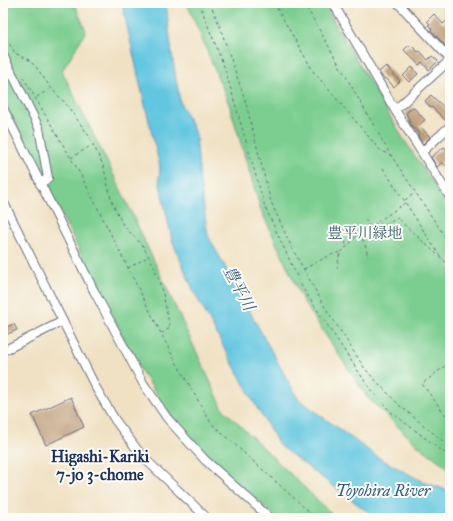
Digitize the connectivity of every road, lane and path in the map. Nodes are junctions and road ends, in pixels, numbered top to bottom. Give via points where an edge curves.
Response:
1 (199, 3) edge
2 (210, 3) edge
3 (274, 3) edge
4 (304, 3) edge
5 (333, 3) edge
6 (398, 3) edge
7 (3, 34) edge
8 (3, 55) edge
9 (450, 60) edge
10 (19, 72) dead end
11 (51, 88) junction
12 (36, 98) junction
13 (3, 108) edge
14 (395, 110) junction
15 (450, 126) edge
16 (92, 145) junction
17 (422, 152) junction
18 (392, 156) junction
19 (71, 158) junction
20 (383, 168) dead end
21 (40, 184) junction
22 (416, 193) junction
23 (449, 193) edge
24 (3, 201) edge
25 (405, 201) junction
26 (365, 216) dead end
27 (368, 226) junction
28 (372, 226) junction
29 (340, 231) dead end
30 (360, 234) junction
31 (450, 244) edge
32 (345, 249) junction
33 (340, 252) junction
34 (148, 256) junction
35 (368, 257) dead end
36 (442, 259) junction
37 (450, 266) edge
38 (128, 268) junction
39 (337, 268) dead end
40 (304, 270) junction
41 (63, 321) junction
42 (161, 334) junction
43 (3, 351) edge
44 (450, 362) edge
45 (450, 421) edge
46 (450, 447) edge
47 (450, 457) edge
48 (207, 518) edge
49 (270, 518) edge
50 (316, 518) edge

1 - 47 path via 225,69 265,207 302,287 370,389 391,412
2 - 40 path via 245,100 271,202
3 - 18 path via 313,71 380,150
4 - 18 path
5 - 14 street
6 - 9 street
7 - 11 path via 15,53 29,60
8 - 21 street via 39,128 48,178
9 - 14 street
10 - 12 path
11 - 12 path
11 - 16 path via 79,121
12 - 19 path
13 - 21 street
14 - 17 street
15 - 17 street
16 - 19 path
16 - 34 path via 102,165 112,202 123,225 143,246
17 - 23 street
18 - 22 path
19 - 38 path
20 - 25 path
21 - 49 street via 143,383 167,418 205,460
22 - 25 path
22 - 31 path
24 - 41 street
25 - 28 path
25 - 36 path
26 - 27 path
27 - 28 path
27 - 30 path
28 - 36 path via 386,225 398,217
29 - 32 path via 346,241
30 - 32 path
30 - 35 path
32 - 33 path
33 - 39 path
33 - 40 path
34 - 38 path
34 - 42 path via 163,294 170,328
36 - 37 path
38 - 42 path
40 - 46 path via 365,370 398,405
41 - 43 street
41 - 48 street via 96,388 121,430 142,456
42 - 50 path via 211,422
44 - 45 path via 422,384

